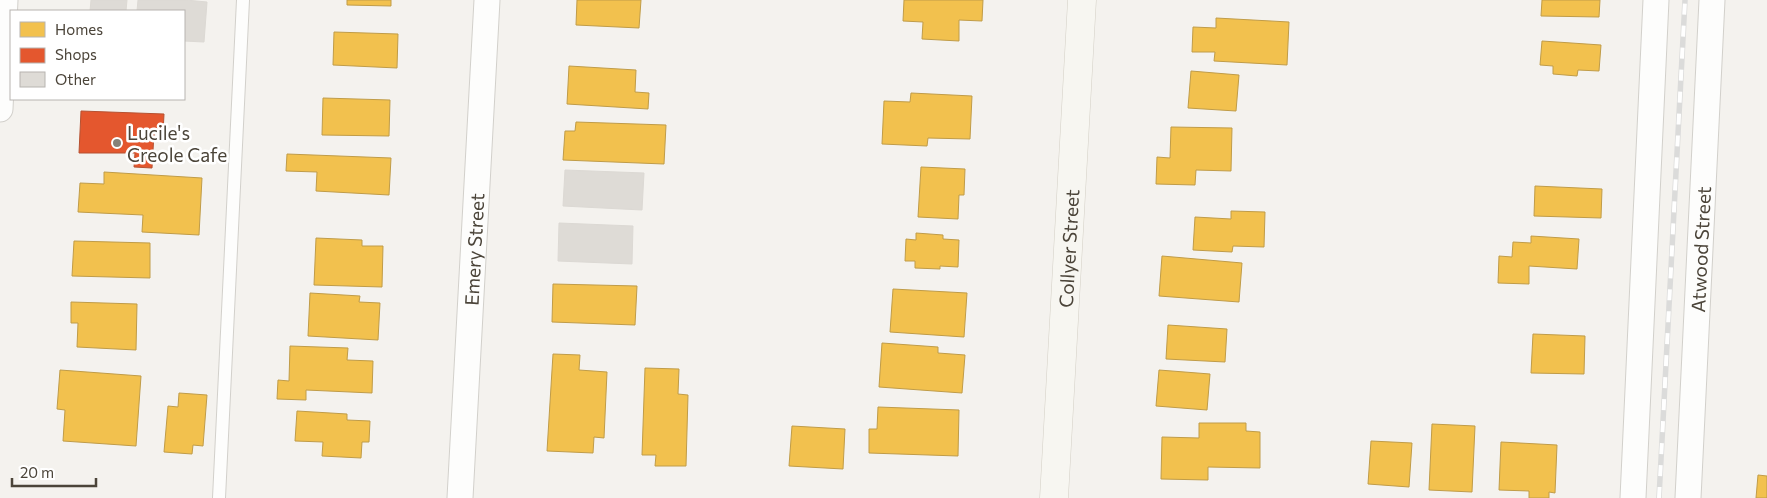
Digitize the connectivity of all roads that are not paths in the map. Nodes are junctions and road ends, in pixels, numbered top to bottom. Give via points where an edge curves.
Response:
1 (6, 0) edge
2 (243, 0) edge
3 (487, 0) edge
4 (1082, 0) edge
5 (1656, 0) edge
6 (1712, 0) edge
7 (0, 109) edge
8 (219, 498) edge
9 (460, 498) edge
10 (1054, 498) edge
11 (1633, 498) edge
12 (1688, 498) edge

1 - 7 street
2 - 8 lane
3 - 9 street, Emery Street
4 - 10 street, Collyer Street
5 - 11 street
6 - 12 street, Atwood Street

